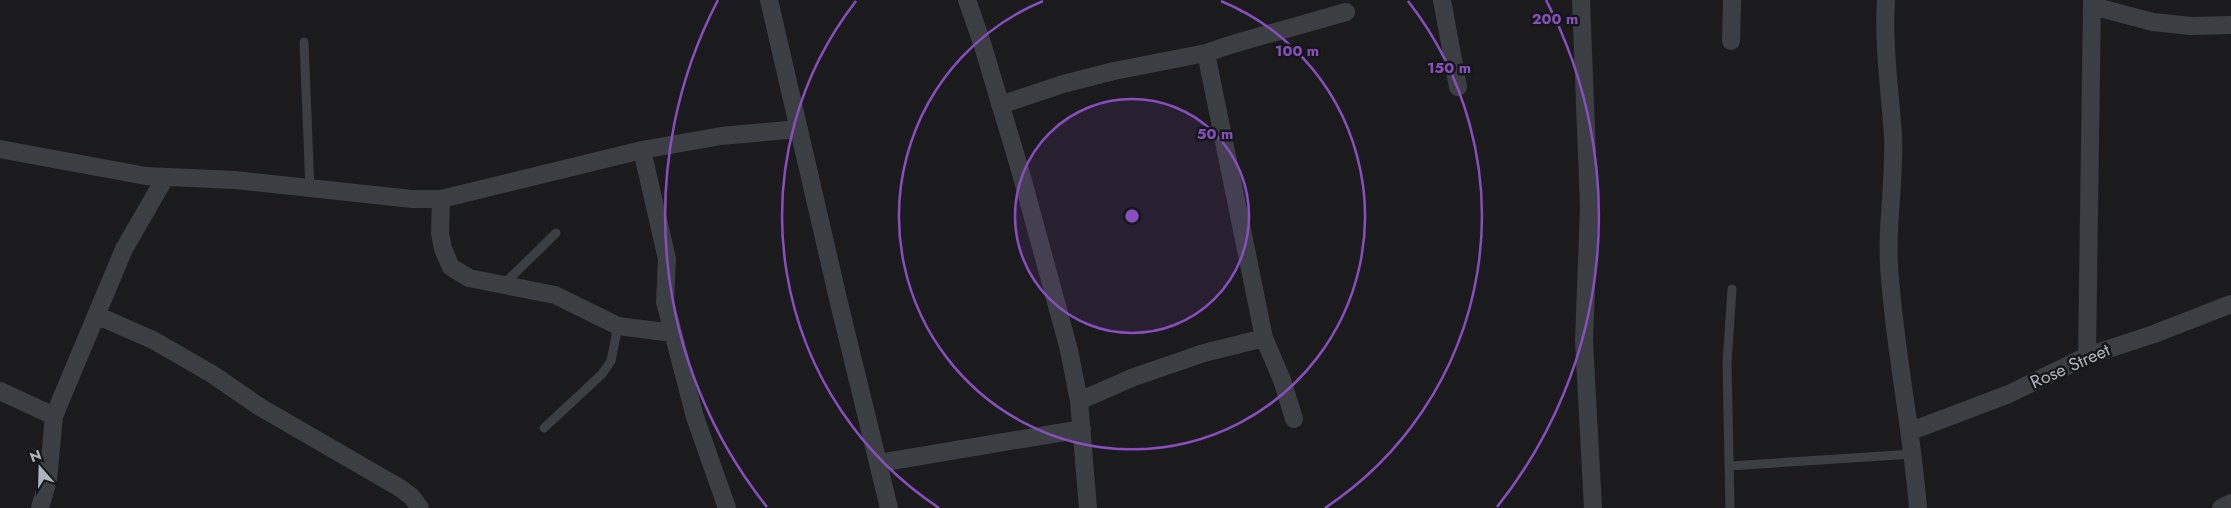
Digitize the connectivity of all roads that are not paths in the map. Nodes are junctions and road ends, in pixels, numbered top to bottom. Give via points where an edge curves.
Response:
1 (769, 0) edge
2 (967, 0) edge
3 (1442, 0) edge
4 (1581, 0) edge
5 (1732, 0) edge
6 (1886, 0) edge
7 (2092, 3) edge
8 (1346, 12) dead end
9 (2231, 25) edge
10 (1731, 41) dead end
11 (304, 42) dead end
12 (1206, 54) junction
13 (1458, 87) dead end
14 (1000, 105) junction
15 (799, 129) junction
16 (0, 149) edge
17 (642, 150) junction
18 (166, 178) junction
19 (310, 190) junction
20 (440, 199) junction
21 (556, 233) dead end
22 (503, 285) junction
23 (1732, 289) dead end
24 (2231, 304) edge
25 (96, 315) junction
26 (618, 326) junction
27 (673, 333) junction
28 (1264, 338) junction
29 (2087, 356) junction
30 (0, 391) edge
31 (1079, 401) junction
32 (54, 416) junction
33 (1294, 419) dead end
34 (544, 428) dead end
35 (1082, 429) junction
36 (1911, 431) junction
37 (1913, 454) junction
38 (879, 463) junction
39 (1729, 466) junction
40 (2231, 503) edge
41 (40, 508) edge
42 (420, 508) edge
43 (728, 508) edge
44 (889, 508) edge
45 (1088, 508) edge
46 (1593, 508) edge
47 (1730, 508) edge
48 (1918, 508) edge
49 (2221, 508) edge

1 - 15 street
2 - 14 street
3 - 13 street
4 - 46 street via 1589,207 1584,341
5 - 10 street
6 - 36 street via 1893,138 1888,214 1889,278
7 - 9 street via 2153,22 2191,26
7 - 29 street
8 - 12 street
11 - 19 lane
12 - 14 street via 1114,71
12 - 28 street
14 - 31 street via 1051,280
15 - 17 street via 721,136
15 - 38 street
16 - 18 street
17 - 20 street
17 - 27 street via 667,259 665,302
18 - 19 street via 235,180
18 - 25 street via 124,249
19 - 20 street
20 - 22 street via 440,233 451,267 469,278
21 - 22 lane
22 - 26 street via 554,295
23 - 39 lane via 1728,363
24 - 29 street, Rose Street
25 - 32 street
25 - 42 street via 152,340 212,374 260,407 400,488
26 - 27 street
26 - 34 lane via 611,361 602,374
27 - 43 street via 695,417
28 - 31 street via 1204,353 1134,377
28 - 33 street
29 - 36 street, Rose Street via 2000,398
30 - 32 street
31 - 35 street
32 - 41 street via 48,480
35 - 38 street
35 - 45 street
36 - 37 street
37 - 39 lane
37 - 48 street
38 - 44 street
39 - 47 lane
40 - 49 street

